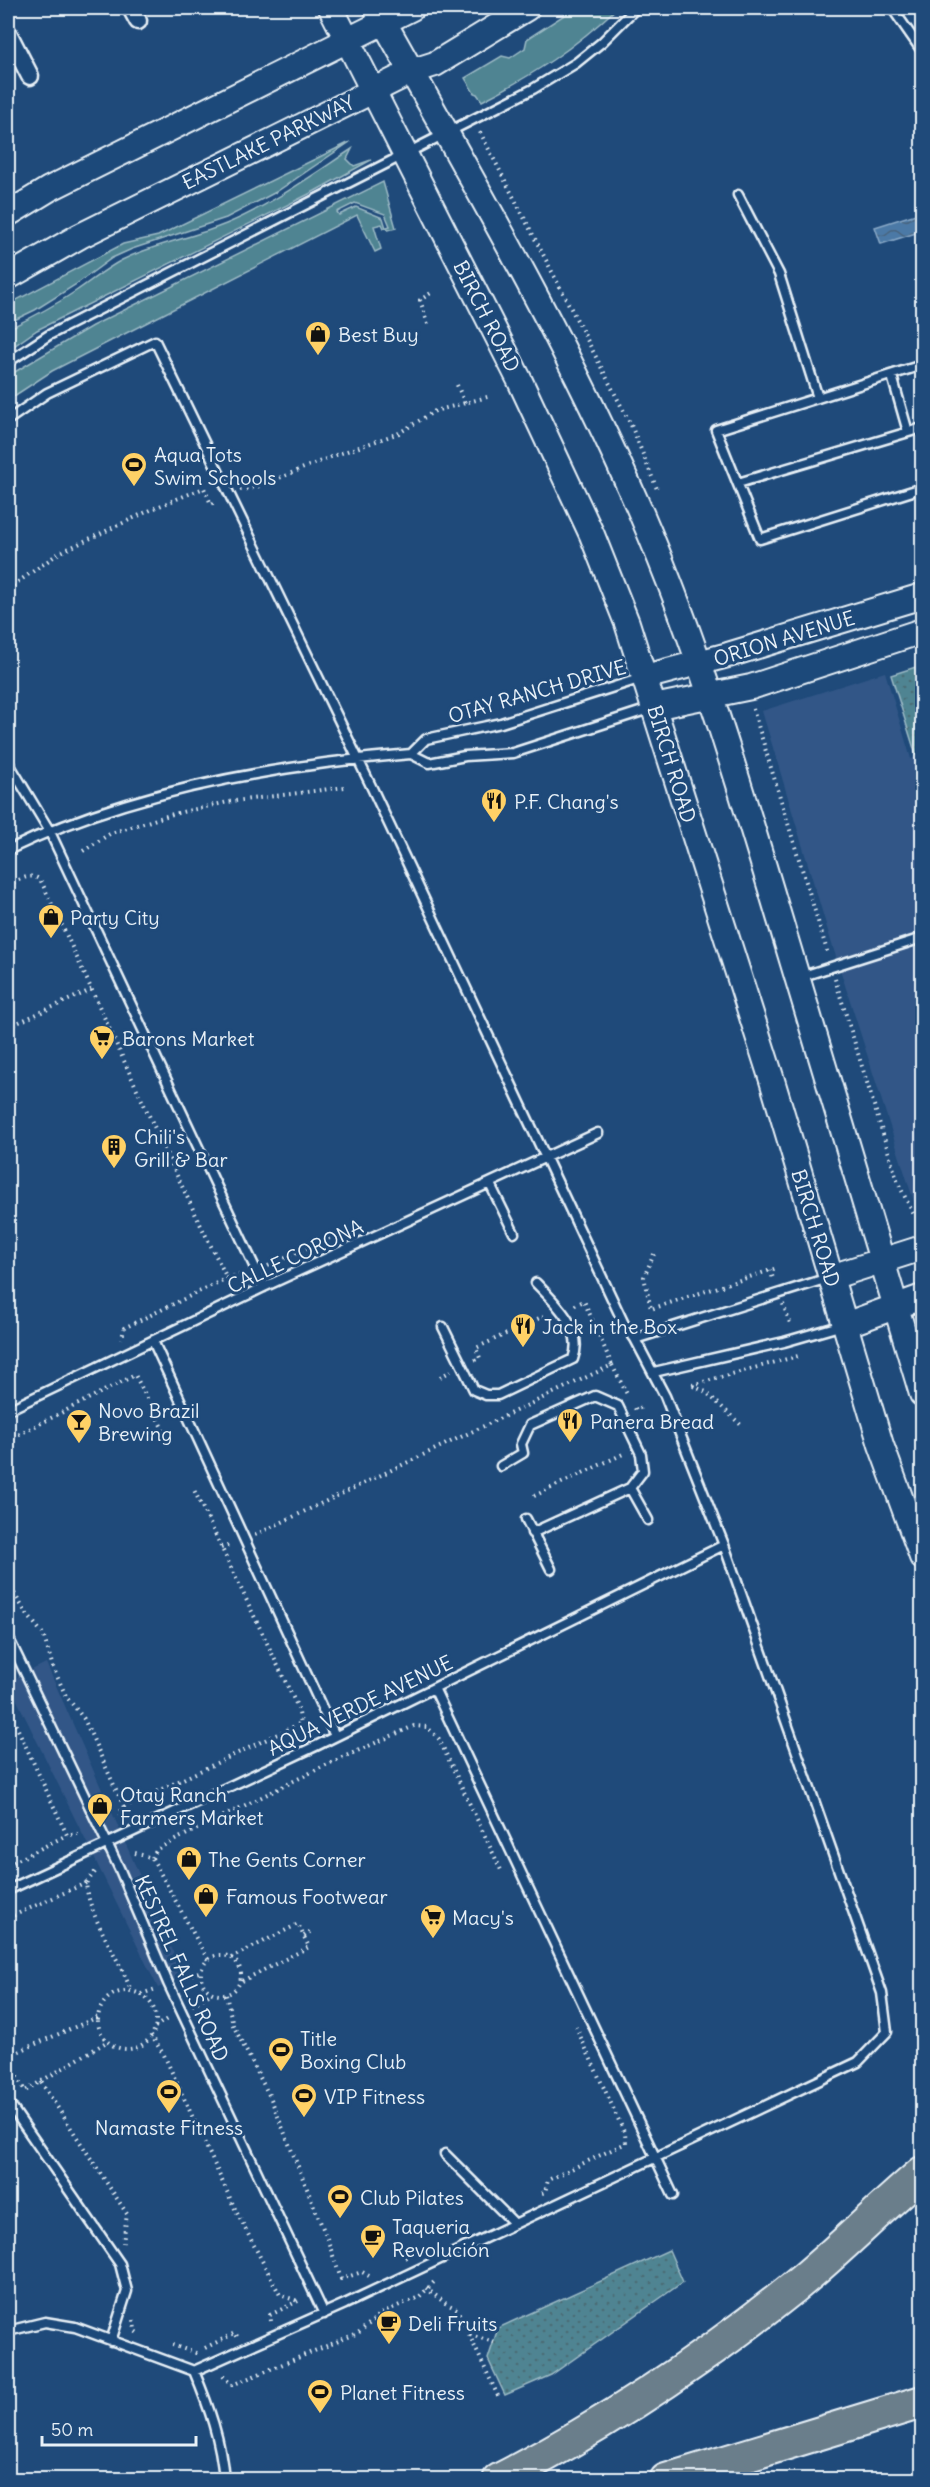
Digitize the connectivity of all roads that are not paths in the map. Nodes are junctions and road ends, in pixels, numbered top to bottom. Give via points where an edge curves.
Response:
1 (331, 8) edge
2 (412, 8) edge
3 (527, 8) edge
4 (636, 8) edge
5 (892, 8) edge
6 (380, 15) edge
7 (8, 33) edge
8 (348, 40) junction
9 (922, 51) edge
10 (413, 71) junction
11 (30, 76) dead end
12 (371, 91) junction
13 (447, 134) junction
14 (405, 156) junction
15 (738, 195) dead end
16 (8, 214) edge
17 (8, 276) edge
18 (8, 362) edge
19 (922, 365) edge
20 (891, 376) junction
21 (818, 398) junction
22 (8, 420) edge
23 (922, 428) edge
24 (908, 432) junction
25 (738, 483) junction
26 (922, 488) edge
27 (922, 596) edge
28 (922, 631) edge
29 (699, 663) junction
30 (645, 677) junction
31 (711, 695) junction
32 (654, 707) junction
33 (411, 753) junction
34 (356, 758) junction
35 (8, 762) edge
36 (49, 830) junction
37 (8, 850) edge
38 (922, 938) edge
39 (798, 978) junction
40 (598, 1132) dead end
41 (546, 1158) junction
42 (490, 1184) junction
43 (514, 1233) dead end
44 (922, 1248) edge
45 (883, 1262) junction
46 (831, 1277) junction
47 (536, 1282) dead end
48 (264, 1287) junction
49 (922, 1297) edge
50 (896, 1307) junction
51 (845, 1325) junction
52 (443, 1327) dead end
53 (636, 1339) junction
54 (153, 1341) junction
55 (654, 1372) junction
56 (922, 1394) edge
57 (8, 1410) edge
58 (501, 1466) dead end
59 (630, 1488) junction
60 (526, 1519) dead end
61 (648, 1520) dead end
62 (532, 1533) junction
63 (724, 1545) junction
64 (922, 1557) edge
65 (551, 1569) dead end
66 (8, 1637) edge
67 (434, 1688) junction
68 (335, 1736) junction
69 (106, 1844) junction
70 (8, 1890) edge
71 (8, 2102) edge
72 (444, 2154) dead end
73 (655, 2158) junction
74 (922, 2173) edge
75 (673, 2195) dead end
76 (514, 2224) junction
77 (324, 2314) junction
78 (8, 2331) edge
79 (111, 2341) junction
80 (194, 2371) junction
81 (922, 2402) edge
82 (224, 2480) edge
83 (499, 2480) edge
84 (666, 2480) edge

1 - 8 main road, BIRCH ROAD
2 - 6 main road
3 - 10 main road, EASTLAKE PARKWAY via 435,64
4 - 13 lane via 576,63
5 - 9 lane
6 - 8 main road
6 - 10 main road
7 - 11 street
8 - 12 main road, BIRCH ROAD
8 - 16 main road via 49,189
10 - 12 main road, EASTLAKE PARKWAY
10 - 13 main road
12 - 14 main road, BIRCH ROAD
12 - 17 main road, EASTLAKE PARKWAY
13 - 14 lane
13 - 29 main road via 568,355 641,514
14 - 18 lane via 49,335
14 - 30 main road, BIRCH ROAD via 519,379 592,535
15 - 21 lane via 779,274
19 - 20 lane
20 - 21 lane
20 - 24 lane
21 - 25 lane via 717,430
22 - 34 lane via 47,393 154,341
23 - 24 lane
24 - 25 lane
25 - 26 lane via 760,539
27 - 29 main road, ORION AVENUE
28 - 31 main road, ORION AVENUE via 751,687
29 - 30 main road, ORION AVENUE
29 - 31 main road
30 - 32 main road, BIRCH ROAD
30 - 33 lane, OTAY RANCH DRIVE via 501,723 426,740
31 - 32 main road, ORION AVENUE
31 - 39 main road
32 - 33 lane via 513,753 429,763
32 - 46 main road, BIRCH ROAD
33 - 34 lane
34 - 36 lane via 263,772 119,806
34 - 41 lane
35 - 36 lane
36 - 37 lane
36 - 48 lane
38 - 39 lane
39 - 45 main road
40 - 41 lane, CALLE CORONA
41 - 42 lane, CALLE CORONA
41 - 53 lane via 624,1324
42 - 43 lane
42 - 48 lane, CALLE CORONA
44 - 45 main road
45 - 46 main road
45 - 50 main road
46 - 51 main road, BIRCH ROAD
46 - 53 lane
47 - 52 lane via 562,1311 575,1338 573,1359 498,1395 486,1395 474,1390
48 - 54 lane, CALLE CORONA
49 - 50 main road
50 - 51 main road
50 - 56 main road
51 - 55 lane
51 - 64 main road, BIRCH ROAD via 881,1445
53 - 55 lane
54 - 57 lane, CALLE CORONA
54 - 68 lane
55 - 63 lane
58 - 59 lane via 522,1453 521,1444 530,1425 595,1396 618,1406 641,1454 643,1471
59 - 61 lane
59 - 62 lane
60 - 62 lane
62 - 65 lane
63 - 67 lane, AQUA VERDE AVENUE
63 - 73 lane via 882,1993 887,2032 858,2062
66 - 69 lane, KESTREL FALLS ROAD
67 - 68 lane, AQUA VERDE AVENUE
67 - 73 lane
68 - 69 lane, AQUA VERDE AVENUE
69 - 70 lane, AQUA VERDE AVENUE
69 - 77 lane, KESTREL FALLS ROAD
71 - 79 lane via 120,2264 127,2290
72 - 76 lane
73 - 75 lane
73 - 76 lane
74 - 83 highway via 803,2280 701,2358 622,2410
76 - 77 lane
77 - 80 lane
78 - 79 lane via 45,2322 75,2327
79 - 80 lane
80 - 82 lane via 215,2424
81 - 84 highway

